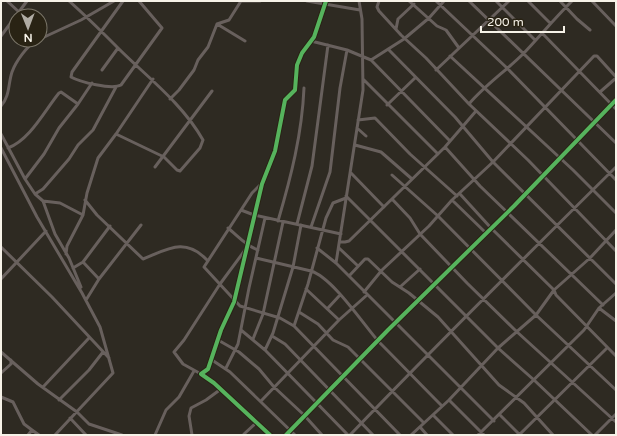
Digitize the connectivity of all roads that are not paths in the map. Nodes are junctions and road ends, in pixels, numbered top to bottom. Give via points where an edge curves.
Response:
1 (7, 1) edge
2 (69, 1) edge
3 (114, 1) edge
4 (123, 1) edge
5 (139, 1) edge
6 (241, 1) edge
7 (260, 1) edge
8 (307, 1) edge
9 (359, 1) edge
10 (379, 1) edge
11 (409, 1) edge
12 (436, 1) edge
13 (444, 1) edge
14 (469, 1) edge
15 (496, 1) edge
16 (509, 1) edge
17 (528, 1) edge
18 (560, 1) edge
19 (572, 1) edge
20 (592, 1) edge
21 (325, 2) edge
22 (414, 4) junction
23 (440, 4) junction
24 (566, 7) junction
25 (15, 8) edge
26 (502, 8) junction
27 (360, 10) junction
28 (87, 16) junction
29 (429, 18) junction
30 (489, 20) junction
31 (550, 23) junction
32 (217, 24) junction
33 (616, 26) edge
34 (8, 27) edge
35 (590, 30) dead end
36 (101, 31) junction
37 (396, 31) junction
38 (542, 33) junction
39 (473, 34) junction
40 (48, 35) edge
41 (1, 36) edge
42 (404, 39) junction
43 (535, 40) junction
44 (245, 41) dead end
45 (311, 41) junction
46 (328, 45) junction
47 (27, 48) edge
48 (118, 48) junction
49 (459, 48) junction
50 (388, 49) junction
51 (347, 50) junction
52 (524, 54) junction
53 (364, 56) junction
54 (450, 56) junction
55 (371, 60) junction
56 (137, 66) junction
57 (507, 68) junction
58 (102, 70) dead end
59 (436, 70) junction
60 (580, 73) junction
61 (616, 77) edge
62 (415, 78) junction
63 (153, 79) junction
64 (363, 79) junction
65 (92, 83) junction
66 (116, 87) junction
67 (304, 88) dead end
68 (486, 88) junction
69 (400, 90) junction
70 (212, 91) dead end
71 (562, 91) junction
72 (600, 92) junction
73 (170, 99) junction
74 (616, 100) edge
75 (78, 104) junction
76 (469, 104) junction
77 (612, 104) junction
78 (387, 105) junction
79 (1, 106) edge
80 (546, 107) junction
81 (616, 108) edge
82 (476, 111) junction
83 (358, 120) junction
84 (190, 121) junction
85 (594, 122) junction
86 (462, 127) junction
87 (357, 128) junction
88 (527, 128) junction
89 (1, 134) edge
90 (116, 134) junction
91 (366, 136) dead end
92 (577, 140) junction
93 (450, 141) junction
94 (510, 144) junction
95 (616, 144) edge
96 (356, 145) junction
97 (445, 147) junction
98 (1, 148) edge
99 (8, 148) junction
100 (438, 154) junction
101 (164, 157) junction
102 (559, 158) junction
103 (493, 162) junction
104 (425, 167) junction
105 (616, 167) edge
106 (155, 168) dead end
107 (351, 173) junction
108 (609, 173) junction
109 (392, 175) dead end
110 (543, 176) junction
111 (25, 179) junction
112 (412, 179) junction
113 (475, 180) junction
114 (616, 180) edge
115 (262, 184) junction
116 (404, 187) junction
117 (593, 190) junction
118 (35, 194) junction
119 (525, 194) junction
120 (458, 195) junction
121 (346, 197) junction
122 (392, 199) junction
123 (85, 200) junction
124 (452, 200) junction
125 (43, 201) junction
126 (384, 207) junction
127 (574, 208) junction
128 (241, 210) junction
129 (507, 212) junction
130 (616, 213) edge
131 (83, 215) junction
132 (254, 215) junction
133 (438, 216) junction
134 (265, 218) junction
135 (371, 220) junction
136 (278, 221) junction
137 (283, 222) junction
138 (297, 224) junction
139 (141, 225) dead end
140 (301, 225) junction
141 (556, 225) junction
142 (110, 226) junction
143 (311, 227) junction
144 (228, 228) junction
145 (491, 228) junction
146 (322, 229) junction
147 (616, 230) edge
148 (46, 231) junction
149 (486, 233) junction
150 (341, 234) junction
151 (420, 234) junction
152 (606, 241) junction
153 (340, 242) junction
154 (538, 243) junction
155 (127, 244) junction
156 (248, 246) junction
157 (1, 248) edge
158 (316, 248) junction
159 (339, 248) junction
160 (470, 249) junction
161 (258, 250) junction
162 (402, 250) junction
163 (616, 251) edge
164 (66, 254) junction
165 (256, 258) junction
166 (590, 258) junction
167 (207, 260) junction
168 (524, 260) junction
169 (16, 262) junction
170 (83, 262) junction
171 (275, 263) junction
172 (336, 263) junction
173 (358, 266) junction
174 (293, 267) junction
175 (452, 267) junction
176 (73, 268) junction
177 (420, 269) junction
178 (311, 271) junction
179 (381, 272) junction
180 (571, 274) junction
181 (349, 276) junction
182 (99, 279) junction
183 (1, 280) edge
184 (502, 281) junction
185 (220, 284) junction
186 (434, 284) junction
187 (616, 284) edge
188 (400, 287) junction
189 (306, 289) junction
190 (554, 290) junction
191 (82, 293) junction
192 (365, 293) junction
193 (616, 293) edge
194 (340, 296) junction
195 (485, 299) junction
196 (86, 300) junction
197 (418, 300) junction
198 (234, 302) junction
199 (602, 305) junction
200 (328, 308) junction
201 (352, 308) junction
202 (599, 308) junction
203 (246, 309) junction
204 (299, 312) junction
205 (264, 314) junction
206 (536, 315) junction
207 (277, 317) junction
208 (467, 317) junction
209 (339, 320) junction
210 (616, 321) edge
211 (396, 322) junction
212 (294, 326) junction
213 (588, 326) junction
214 (241, 330) junction
215 (516, 331) junction
216 (451, 332) junction
217 (326, 333) junction
218 (272, 336) junction
219 (89, 338) junction
220 (253, 339) junction
221 (218, 340) junction
222 (378, 340) junction
223 (569, 345) junction
224 (313, 346) junction
225 (498, 348) junction
226 (607, 348) junction
227 (235, 350) junction
228 (265, 350) junction
229 (1, 352) edge
230 (103, 352) junction
231 (428, 355) junction
232 (616, 356) edge
233 (109, 358) junction
234 (360, 358) junction
235 (212, 360) junction
236 (300, 360) junction
237 (11, 362) junction
238 (552, 363) junction
239 (481, 365) junction
240 (590, 365) junction
241 (226, 368) junction
242 (194, 371) junction
243 (1, 373) edge
244 (288, 373) junction
245 (201, 374) junction
246 (410, 374) junction
247 (343, 377) junction
248 (534, 380) junction
249 (572, 382) junction
250 (42, 387) junction
251 (274, 387) junction
252 (460, 388) junction
253 (221, 389) junction
254 (330, 390) junction
255 (616, 390) edge
256 (392, 391) junction
257 (1, 398) edge
258 (517, 398) junction
259 (555, 399) junction
260 (60, 400) junction
261 (449, 400) junction
262 (261, 401) junction
263 (316, 403) junction
264 (442, 406) junction
265 (375, 409) junction
266 (77, 412) junction
267 (616, 414) edge
268 (304, 415) junction
269 (433, 415) junction
270 (500, 415) junction
271 (536, 417) junction
272 (70, 418) junction
273 (611, 419) junction
274 (494, 421) junction
275 (257, 422) junction
276 (616, 422) edge
277 (424, 423) junction
278 (361, 424) junction
279 (420, 427) junction
280 (32, 430) junction
281 (290, 430) junction
282 (482, 433) edge
283 (28, 435) edge
284 (40, 435) edge
285 (56, 435) edge
286 (86, 435) edge
287 (122, 435) edge
288 (155, 435) edge
289 (192, 435) edge
290 (244, 435) edge
291 (270, 435) edge
292 (286, 435) edge
293 (295, 435) edge
294 (322, 435) edge
295 (349, 435) edge
296 (373, 435) edge
297 (400, 435) edge
298 (411, 435) edge
299 (427, 435) edge
300 (453, 435) edge
301 (478, 435) edge
302 (519, 435) edge
303 (553, 435) edge
304 (594, 435) edge

1 - 25 street
2 - 28 street
3 - 28 street
4 - 36 street
5 - 56 street via 162,28
6 - 7 street
6 - 32 street via 229,20
8 - 21 street
9 - 27 street
10 - 37 street via 377,8
11 - 22 street
12 - 23 street
13 - 23 street
14 - 30 street
15 - 26 street
16 - 26 street
17 - 31 street
18 - 24 street
19 - 24 street
20 - 33 street
21 - 27 street
21 - 45 street
22 - 29 street
22 - 37 street via 398,19
23 - 29 street
23 - 39 street
24 - 31 street
24 - 35 street
26 - 30 street
26 - 43 street
27 - 53 street
28 - 36 street
28 - 40 street
29 - 42 street
29 - 49 street via 436,26 446,30
30 - 39 street
30 - 52 street
31 - 38 street
32 - 44 street
32 - 73 street via 208,47 194,70
34 - 41 street
36 - 48 street
36 - 65 street via 71,75
37 - 42 street
38 - 43 street
38 - 60 street
39 - 49 street
39 - 57 street
42 - 50 street
42 - 59 street
43 - 52 street
45 - 46 street
45 - 115 street via 297,65 295,90 285,100 275,151
46 - 51 street
46 - 138 street via 312,166
47 - 79 street via 13,69 7,95
48 - 56 street
48 - 58 street
49 - 54 street
50 - 55 street
50 - 62 street
51 - 53 street
51 - 143 street via 330,172
52 - 57 street
52 - 71 street
53 - 55 street
53 - 64 street
54 - 59 street
54 - 68 street
55 - 69 street
56 - 63 street
56 - 66 street via 121,85
57 - 68 street
57 - 80 street
59 - 76 street
60 - 61 street via 595,56
60 - 71 street
60 - 72 street
61 - 72 street
62 - 69 street
62 - 86 street
63 - 73 street
63 - 90 street
64 - 78 street
64 - 83 street
65 - 66 street
65 - 75 street
66 - 118 street via 93,130
67 - 136 street via 292,173
68 - 76 street
68 - 88 street
69 - 78 street
69 - 93 street
70 - 84 street
71 - 80 street
71 - 85 street
72 - 77 street
73 - 84 street
74 - 77 street
75 - 99 street via 59,93 37,124
75 - 111 street
76 - 82 street
77 - 81 street
77 - 85 street
78 - 100 street
80 - 88 street
80 - 92 street
82 - 86 street
82 - 94 street
83 - 87 street
83 - 104 street via 375,118
84 - 101 street
84 - 101 street via 203,140 200,148 180,171
85 - 92 street
85 - 95 street
86 - 93 street
86 - 103 street
87 - 91 street
87 - 96 street
88 - 94 street
88 - 102 street
89 - 99 street
90 - 101 street
90 - 123 street via 98,158
92 - 102 street
92 - 108 street
93 - 97 street
94 - 103 street
94 - 110 street
96 - 107 street
96 - 112 street via 381,152
97 - 100 street
97 - 113 street
98 - 148 street
99 - 111 street
100 - 104 street
101 - 106 street
102 - 110 street
102 - 117 street
103 - 113 street
103 - 119 street
104 - 112 street
104 - 120 street
105 - 108 street
107 - 121 street
107 - 126 street
108 - 114 street
108 - 117 street
109 - 116 street
110 - 119 street
110 - 127 street
111 - 118 street
112 - 116 street
113 - 120 street
113 - 129 street
115 - 128 street via 252,193
115 - 132 street
116 - 122 street
116 - 133 street
117 - 127 street
117 - 130 street
118 - 125 street
119 - 129 street
119 - 141 street
120 - 124 street
120 - 145 street
121 - 135 street
121 - 146 street via 330,207
121 - 150 street
122 - 126 street
122 - 151 street via 410,218
123 - 131 street
123 - 142 street
124 - 133 street
124 - 149 street
125 - 131 street via 60,203
125 - 164 street via 55,234
126 - 135 street
127 - 141 street
127 - 152 street
128 - 132 street
128 - 144 street
129 - 145 street
129 - 154 street
131 - 164 street via 67,246
132 - 134 street
132 - 156 street
133 - 151 street
133 - 160 street
134 - 136 street
134 - 161 street
135 - 153 street via 349,241
135 - 162 street
136 - 137 street
137 - 138 street
137 - 171 street
138 - 140 street
139 - 155 street
140 - 143 street
140 - 174 street
141 - 154 street
141 - 166 street
142 - 155 street
142 - 170 street
143 - 146 street
144 - 156 street
144 - 167 street
145 - 149 street
145 - 168 street
146 - 150 street
146 - 158 street
147 - 152 street
148 - 169 street
148 - 191 street
149 - 160 street
150 - 153 street
151 - 162 street
151 - 175 street
152 - 163 street
152 - 166 street
153 - 159 street
154 - 168 street
154 - 180 street
155 - 167 street via 143,259 177,246 185,246 199,252
155 - 182 street
156 - 161 street
156 - 185 street
156 - 198 street
157 - 169 street
158 - 172 street
158 - 178 street
159 - 172 street
159 - 173 street
160 - 175 street
160 - 184 street
161 - 165 street
162 - 177 street
162 - 179 street
164 - 176 street
165 - 171 street
165 - 203 street
166 - 180 street
166 - 187 street
167 - 185 street via 204,267
168 - 184 street
168 - 190 street
169 - 183 street
169 - 219 street
170 - 176 street
170 - 182 street
171 - 174 street
171 - 205 street
172 - 181 street
173 - 179 street via 366,258
173 - 181 street
174 - 178 street
174 - 207 street
175 - 186 street
175 - 195 street
176 - 191 street
177 - 186 street
177 - 188 street
178 - 189 street
178 - 194 street via 319,275
179 - 188 street
179 - 192 street
180 - 190 street
180 - 199 street
181 - 192 street
182 - 196 street
184 - 195 street
184 - 206 street
185 - 198 street
185 - 242 street via 174,352 179,360
186 - 197 street
186 - 208 street
188 - 197 street
189 - 200 street
189 - 204 street
190 - 206 street
190 - 213 street via 556,296
191 - 196 street
192 - 201 street
192 - 211 street
193 - 199 street
194 - 200 street
194 - 201 street
195 - 208 street
195 - 215 street
196 - 233 street via 100,327
197 - 211 street
197 - 216 street
198 - 203 street
198 - 221 street
199 - 202 street
200 - 209 street
201 - 209 street
201 - 222 street
202 - 210 street
202 - 213 street
203 - 205 street
203 - 214 street
204 - 212 street
204 - 217 street via 318,324
205 - 207 street
205 - 220 street
206 - 215 street
206 - 223 street
207 - 212 street
207 - 218 street
208 - 216 street
208 - 225 street
209 - 217 street
211 - 222 street
211 - 231 street
212 - 224 street
213 - 223 street
213 - 226 street
214 - 220 street
214 - 227 street
215 - 225 street
215 - 238 street
216 - 231 street
216 - 239 street
217 - 224 street
217 - 234 street
218 - 228 street
218 - 236 street via 283,342
219 - 230 street
219 - 250 street
220 - 228 street
221 - 227 street
221 - 235 street
222 - 234 street
222 - 246 street
223 - 238 street
223 - 240 street
224 - 236 street
224 - 247 street
225 - 239 street
225 - 248 street
226 - 232 street
226 - 240 street
227 - 241 street
227 - 251 street via 259,369
228 - 244 street
229 - 237 street
230 - 233 street
230 - 260 street
231 - 246 street
231 - 252 street
233 - 266 street via 113,373
234 - 247 street
234 - 256 street
235 - 241 street
235 - 245 street via 207,371
236 - 244 street
236 - 254 street
237 - 243 street
237 - 250 street via 17,364
238 - 248 street
238 - 249 street
239 - 252 street
239 - 258 street via 499,385
240 - 249 street
240 - 255 street
241 - 262 street
242 - 245 street
242 - 288 street via 179,397 166,410
244 - 251 street
244 - 263 street
245 - 253 street
246 - 256 street
246 - 264 street
247 - 254 street
247 - 265 street
248 - 258 street
248 - 259 street
249 - 259 street
249 - 273 street
250 - 260 street
251 - 262 street
251 - 268 street
252 - 261 street
252 - 274 street
253 - 275 street
253 - 289 street via 190,408
254 - 263 street
254 - 278 street
256 - 265 street
256 - 277 street
257 - 280 street via 13,402 24,424
258 - 270 street
258 - 271 street
259 - 271 street
259 - 304 street
260 - 266 street
261 - 264 street
261 - 282 street
262 - 281 street
263 - 268 street
263 - 295 street
264 - 269 street
265 - 278 street
265 - 297 street
266 - 272 street
266 - 287 street via 95,427
267 - 273 street
268 - 281 street
268 - 294 street
269 - 277 street
269 - 300 street
270 - 274 street
270 - 302 street
271 - 302 street
271 - 303 street
272 - 285 street
272 - 286 street
273 - 276 street
273 - 304 street
274 - 282 street
275 - 290 street
275 - 291 street
277 - 279 street
278 - 295 street
278 - 296 street
279 - 298 street
279 - 299 street
280 - 283 street
280 - 284 street
281 - 292 street
281 - 293 street
282 - 301 street

